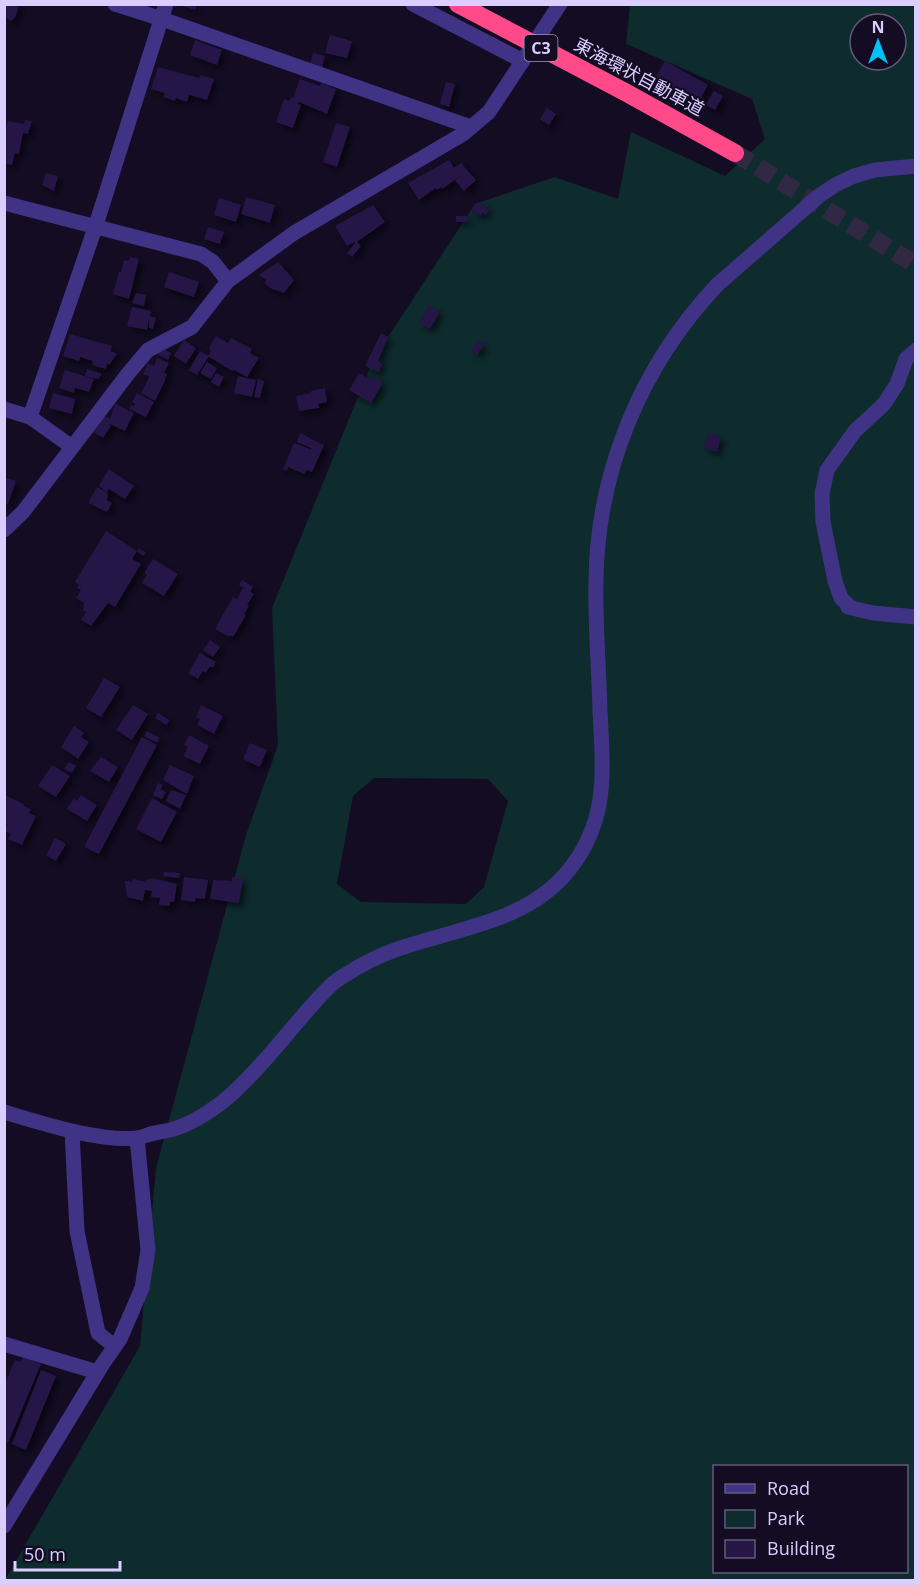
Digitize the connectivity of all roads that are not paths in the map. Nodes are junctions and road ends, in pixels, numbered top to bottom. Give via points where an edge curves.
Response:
1 (116, 4) edge
2 (413, 4) edge
3 (458, 4) edge
4 (560, 4) edge
5 (164, 12) edge
6 (523, 61) junction
7 (471, 127) junction
8 (735, 153) tunnel mouth
9 (915, 166) edge
10 (4, 203) edge
11 (95, 228) junction
12 (228, 282) junction
13 (915, 350) edge
14 (4, 409) edge
15 (30, 417) junction
16 (72, 447) junction
17 (4, 530) edge
18 (915, 616) edge
19 (4, 1112) edge
20 (72, 1131) junction
21 (137, 1138) junction
22 (4, 1344) edge
23 (114, 1346) junction
24 (97, 1372) junction
25 (4, 1526) edge

1 - 5 street
2 - 6 street
3 - 8 highway, 東海環状自動車道 / C3
4 - 6 street
5 - 7 street
5 - 11 street
6 - 7 street via 489,112
7 - 12 street via 294,233
9 - 21 street via 854,176 820,195 703,300 681,326 642,390 617,449 598,539 601,803 585,847 569,870 531,904 504,917 368,960 332,984 235,1091 210,1112 176,1129
10 - 11 street
11 - 12 street via 201,254 213,262
11 - 15 street
12 - 16 street via 192,327 148,350
13 - 18 street via 906,359 884,404 855,431 827,470 822,494 823,522 841,598 848,607
14 - 15 street
15 - 16 street
16 - 17 street via 23,512
19 - 20 street
20 - 21 street
20 - 23 street via 77,1231 98,1333
21 - 23 street via 148,1250 142,1287
22 - 24 street
23 - 24 street
24 - 25 street

